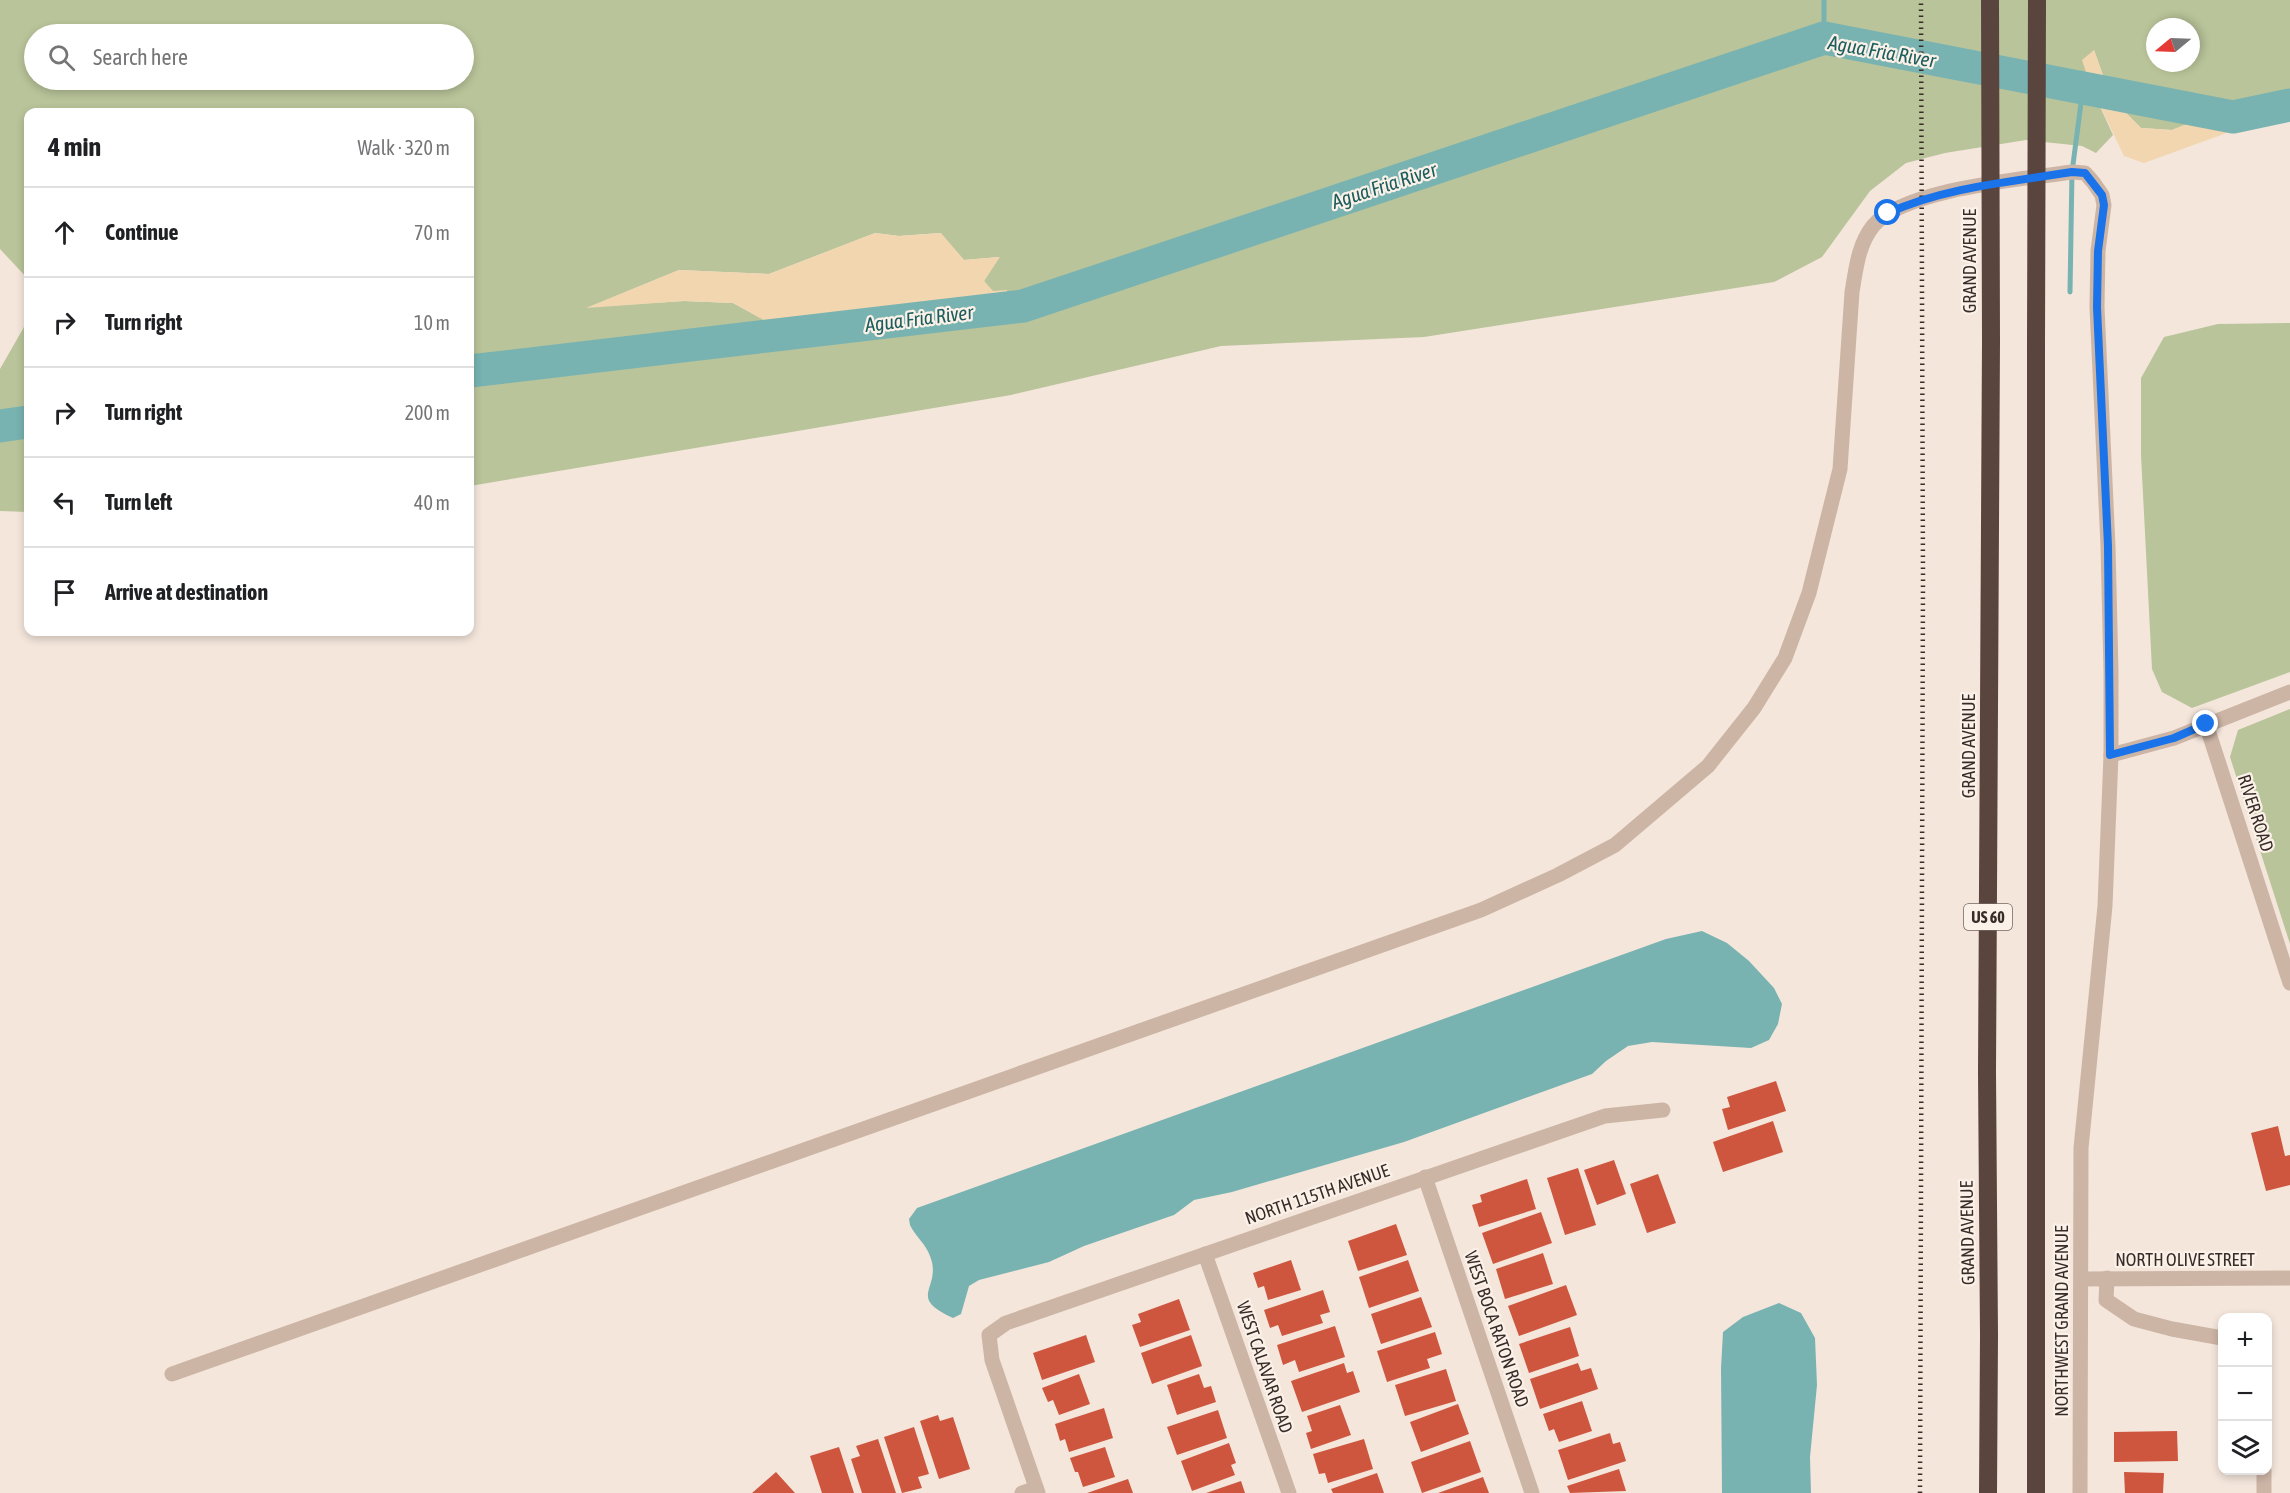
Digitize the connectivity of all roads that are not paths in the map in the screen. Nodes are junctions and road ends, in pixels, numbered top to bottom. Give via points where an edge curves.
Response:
1 (1990, 0) edge
2 (2037, 0) edge
3 (2290, 692) edge
4 (2206, 724) junction
5 (2110, 755) junction
6 (2290, 983) edge
7 (1663, 1110) dead end
8 (1425, 1177) junction
9 (1205, 1254) junction
10 (2107, 1278) junction
11 (2290, 1278) edge
12 (2081, 1279) junction
13 (2218, 1337) edge
14 (172, 1374) dead end
15 (2264, 1475) edge
16 (1032, 1491) edge
17 (1289, 1493) edge
18 (1532, 1493) edge
19 (1988, 1493) edge
20 (2036, 1493) edge
21 (2080, 1493) edge
22 (2264, 1493) edge

1 - 19 highway, GRAND AVENUE / US 60, bridge
2 - 20 highway, US 60, bridge
3 - 4 street
4 - 5 street via 2174,738
4 - 6 street, RIVER ROAD
5 - 12 street, NORTHWEST GRAND AVENUE via 2105,906 2081,1148
5 - 14 street, NORTHWEST GRAND AVENUE via 2108,546 2097,307 2102,195 2085,173 2072,172 1914,201 1888,213 1874,225 1856,263 1840,469 1809,593 1785,658 1754,708 1708,766 1615,845 1482,910
7 - 8 street, NORTH 115TH AVENUE via 1605,1116
8 - 9 street, NORTH 115TH AVENUE
8 - 18 street, WEST BOCA RATON ROAD
9 - 16 street, NORTH 115TH AVENUE via 1006,1323 989,1335 992,1360
9 - 17 street, WEST CALAVAR ROAD
10 - 11 street, NORTH OLIVE STREET
10 - 12 street, NORTH OLIVE STREET
10 - 13 street via 2106,1300 2134,1319
12 - 21 street, NORTHWEST GRAND AVENUE
15 - 22 street

